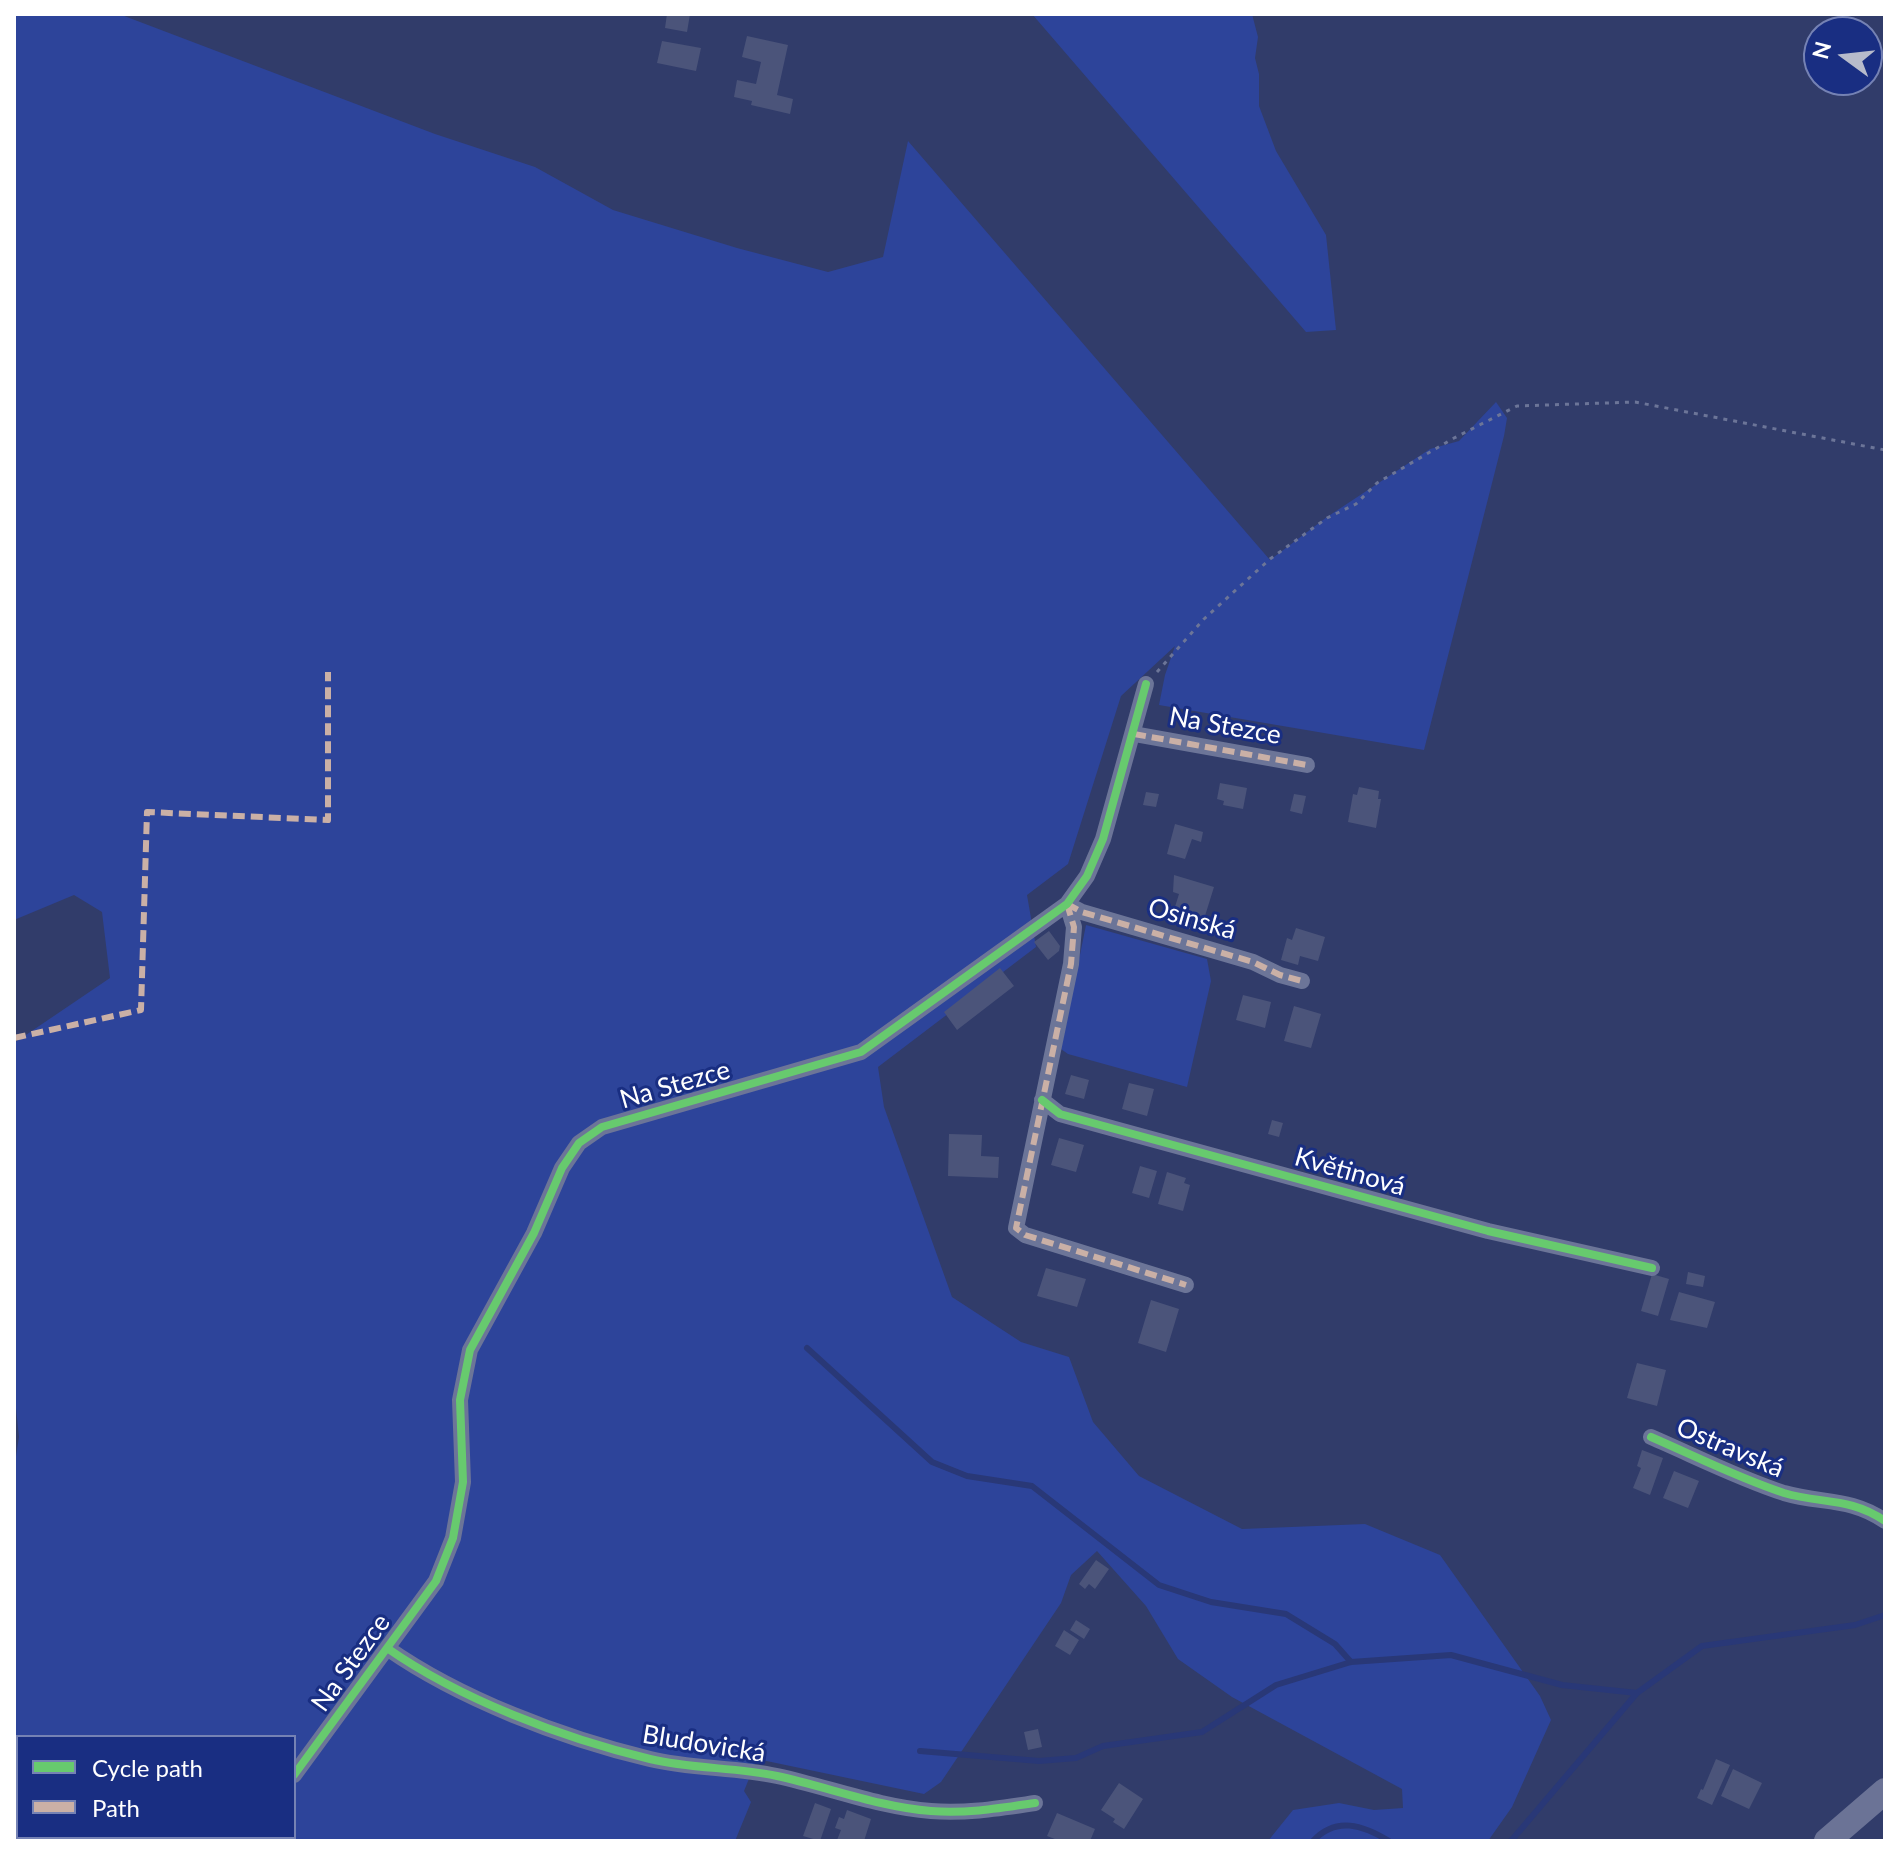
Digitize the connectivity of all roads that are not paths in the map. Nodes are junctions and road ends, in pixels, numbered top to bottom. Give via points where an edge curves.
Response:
1 (1146, 684) road end
2 (1134, 734) junction
3 (1307, 765) dead end
4 (1067, 904) junction
5 (1302, 981) dead end
6 (1042, 1100) junction
7 (1652, 1268) dead end
8 (1186, 1285) dead end
9 (1651, 1437) dead end
10 (1885, 1521) edge
11 (387, 1648) junction
12 (296, 1772) edge
13 (1885, 1791) edge
14 (1035, 1803) dead end
15 (1842, 1836) edge

1 - 2 street, Na Stezce
2 - 3 street, Na Stezce
2 - 4 street, Na Stezce via 1103,839
4 - 5 street, Osinská
4 - 6 street via 1074,942
4 - 11 street, Na Stezce via 861,1052 602,1127 579,1143 470,1350 460,1400 463,1482 453,1538 436,1581
6 - 7 street, Květinová via 1060,1114 1098,1125 1488,1231
6 - 8 street via 1018,1232
9 - 10 street, Ostravská via 1757,1484 1792,1495 1843,1501
11 - 12 street, Na Stezce
11 - 14 street, Bludovická via 473,1697 584,1740 651,1759 774,1775 927,1811
13 - 15 main road

